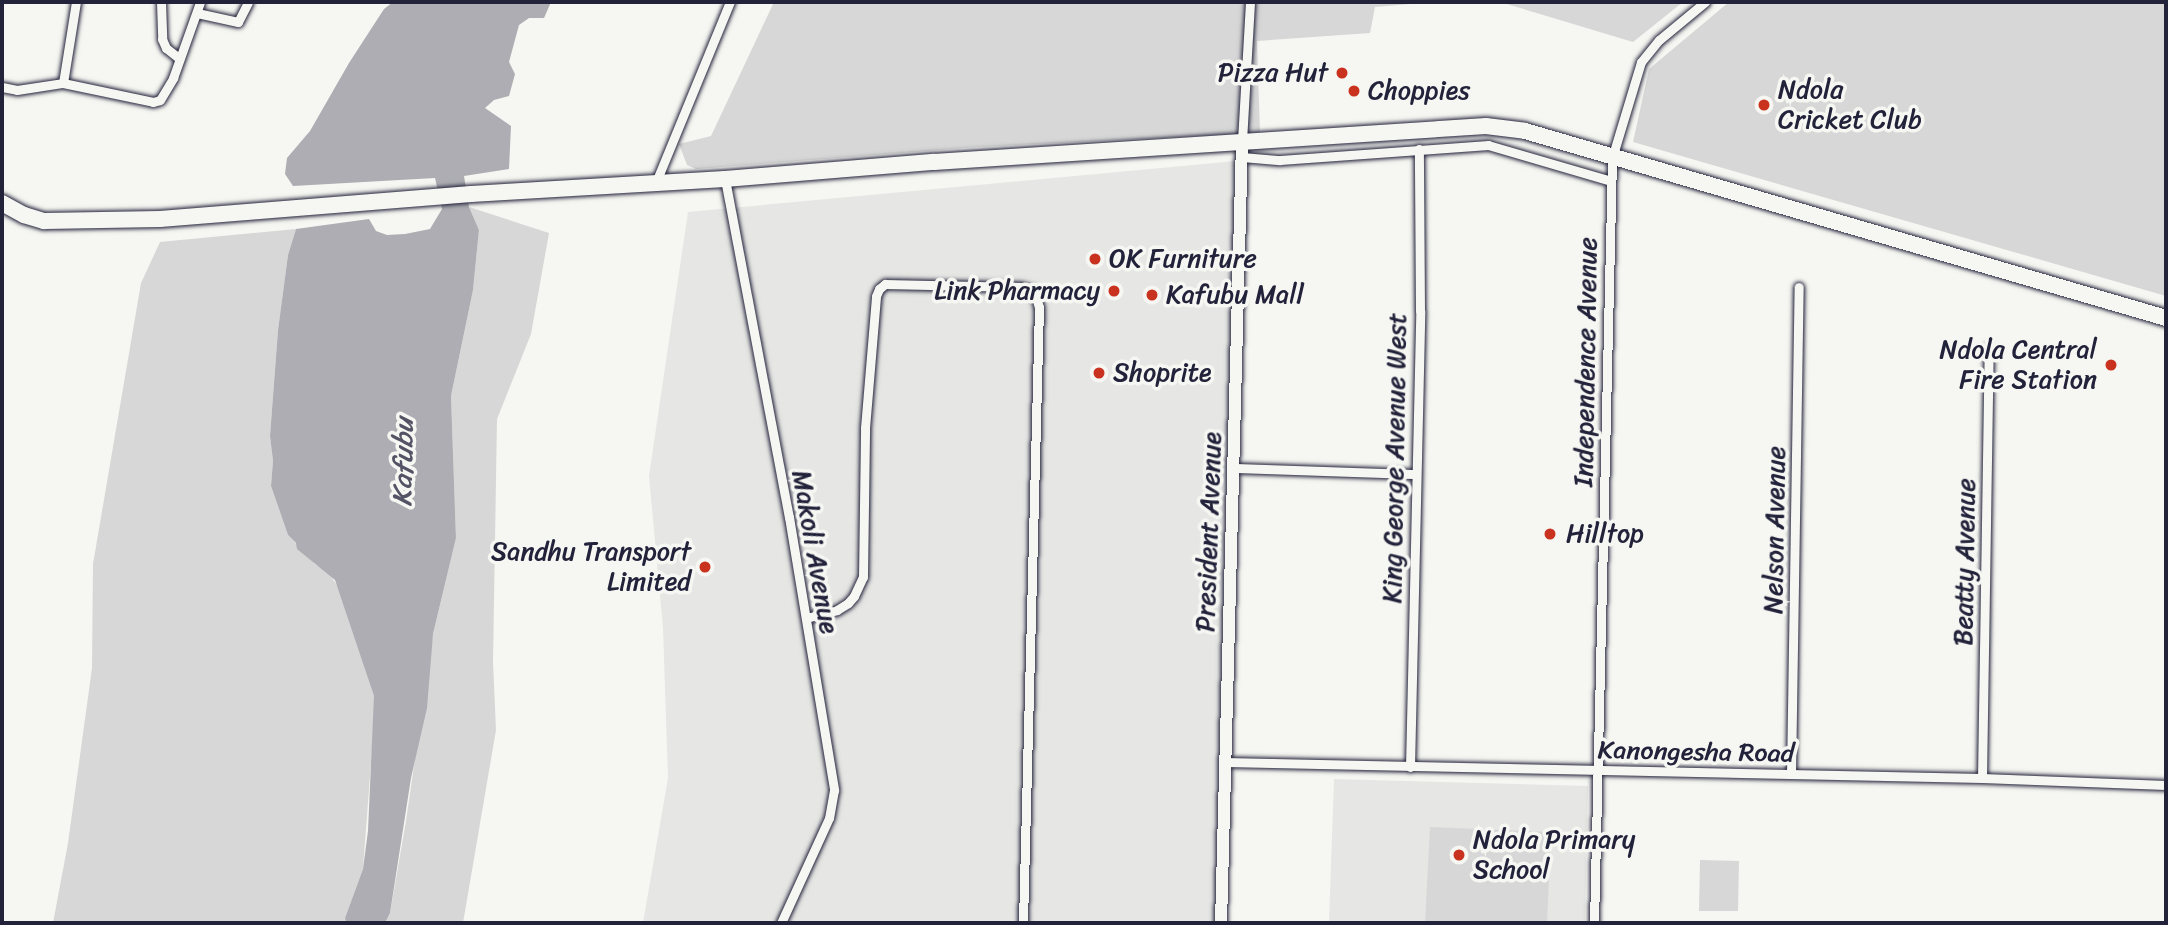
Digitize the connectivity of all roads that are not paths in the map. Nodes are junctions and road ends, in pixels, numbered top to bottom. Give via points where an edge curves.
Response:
1 (76, 2) edge
2 (161, 2) edge
3 (201, 2) edge
4 (247, 2) edge
5 (730, 2) edge
6 (1250, 2) edge
7 (1705, 2) edge
8 (197, 13) junction
9 (179, 58) junction
10 (63, 83) junction
11 (2, 87) edge
12 (1242, 149) junction
13 (1419, 149) junction
14 (1612, 158) junction
15 (725, 179) junction
16 (1611, 181) junction
17 (656, 183) junction
18 (2, 203) edge
19 (1799, 287) dead end
20 (2166, 318) edge
21 (1989, 348) dead end
22 (1233, 468) junction
23 (1415, 474) junction
24 (806, 618) junction
25 (1225, 762) junction
26 (1410, 767) junction
27 (1597, 772) junction
28 (1791, 774) junction
29 (1982, 778) junction
30 (2166, 785) edge
31 (781, 923) edge
32 (1023, 923) edge
33 (1221, 923) edge
34 (1594, 923) edge

1 - 10 street
2 - 9 street via 162,40
3 - 8 street
4 - 8 street via 238,22
5 - 17 street
6 - 12 street
7 - 14 street, Independence Avenue via 1659,40 1641,62
8 - 9 street
9 - 10 street via 167,92 153,102
10 - 11 street via 17,90
12 - 13 street via 1280,160
12 - 14 highway via 1486,126 1525,131
12 - 15 highway
12 - 22 main road, President Avenue
13 - 16 street via 1488,145
13 - 23 street, King George Avenue West
14 - 16 street, Independence Avenue
14 - 20 highway
15 - 17 highway
15 - 24 street, Makoli Avenue
16 - 27 street, Independence Avenue
17 - 18 highway via 73,222 33,218
19 - 28 street, Nelson Avenue
21 - 29 street, Beatty Avenue
22 - 23 street
22 - 25 main road, President Avenue
23 - 26 street, King George Avenue West
24 - 31 street, Makoli Avenue via 834,790 830,818
24 - 32 street via 848,603 863,577 865,428 879,289 885,284 1034,291 1039,307
25 - 26 street, Kanongesha Road
25 - 33 main road, President Avenue
26 - 27 street, Kanongesha Road
27 - 28 street, Kanongesha Road
27 - 34 street, Independence Avenue
28 - 29 street, Kanongesha Road
29 - 30 street, Kanongesha Road

